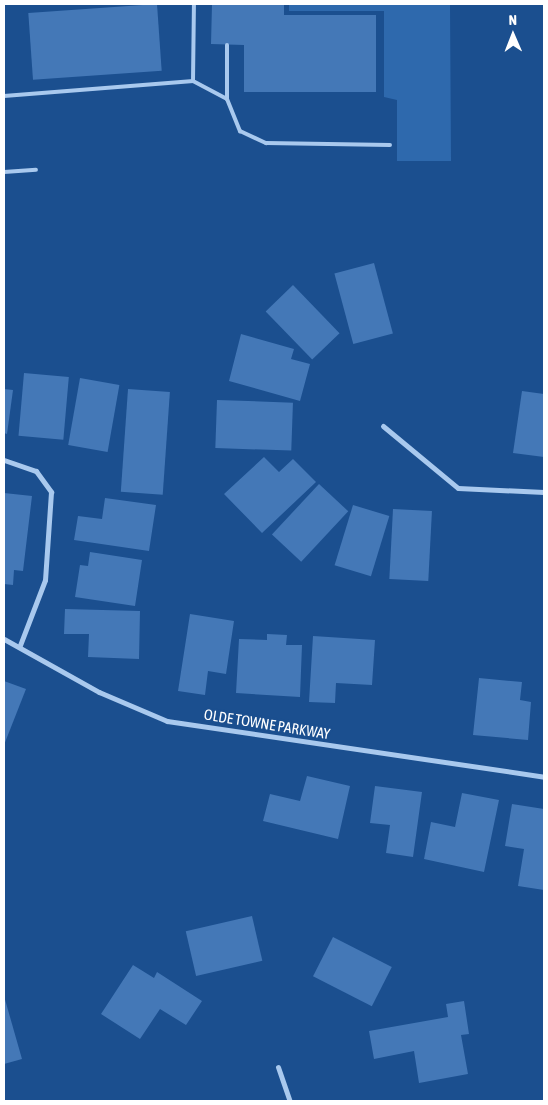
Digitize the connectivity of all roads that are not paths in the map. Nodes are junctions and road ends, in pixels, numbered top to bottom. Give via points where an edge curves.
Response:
1 (194, 4) edge
2 (227, 45) dead end
3 (193, 80) junction
4 (4, 96) edge
5 (227, 99) junction
6 (390, 145) dead end
7 (36, 170) dead end
8 (4, 172) edge
9 (383, 426) dead end
10 (4, 460) edge
11 (544, 492) edge
12 (4, 639) edge
13 (20, 645) junction
14 (544, 777) edge
15 (278, 1067) dead end
16 (290, 1101) edge

1 - 3 lane
2 - 5 lane
3 - 4 lane
3 - 5 lane
5 - 6 lane via 240,131 266,143
7 - 8 lane
9 - 11 street via 458,488
10 - 13 street via 36,471 51,492 45,580
12 - 13 street, OLDE TOWNE PARKWAY
13 - 14 street, OLDE TOWNE PARKWAY via 99,692 167,721
15 - 16 street

